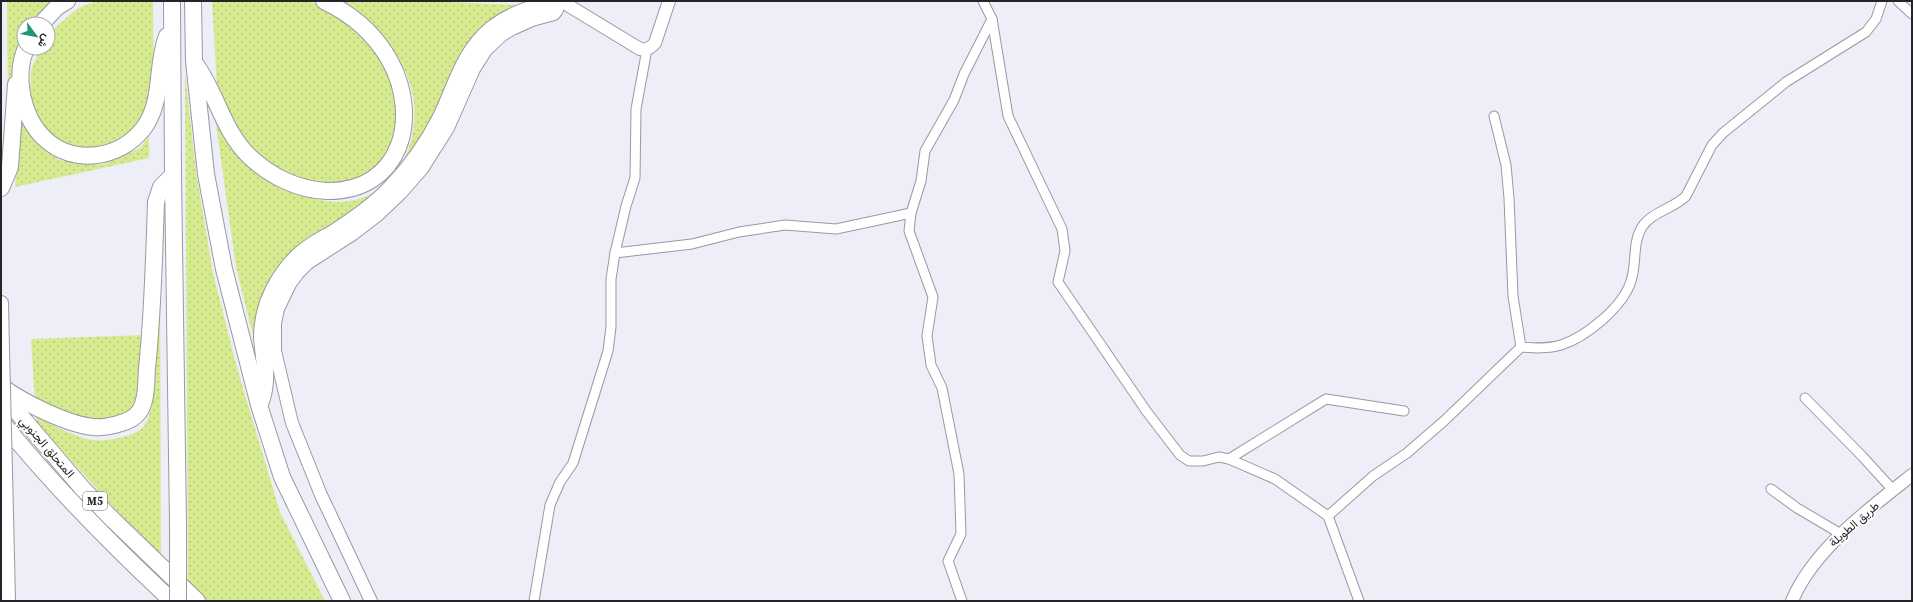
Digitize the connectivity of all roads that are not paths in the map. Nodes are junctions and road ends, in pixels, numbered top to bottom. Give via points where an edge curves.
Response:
1 (67, 1) edge
2 (324, 1) edge
3 (552, 1) edge
4 (557, 1) edge
5 (560, 1) edge
6 (668, 1) edge
7 (983, 1) edge
8 (1882, 1) edge
9 (1898, 1) edge
10 (580, 5) edge
11 (194, 6) edge
12 (172, 13) edge
13 (1912, 14) edge
14 (49, 16) edge
15 (992, 19) junction
16 (647, 49) junction
17 (24, 56) edge
18 (194, 61) junction
19 (21, 66) junction
20 (1494, 116) dead end
21 (173, 175) junction
22 (1, 188) edge
23 (911, 213) junction
24 (615, 253) junction
25 (1, 303) edge
26 (1521, 347) junction
27 (2, 349) edge
28 (1, 386) edge
29 (1, 393) edge
30 (1805, 398) dead end
31 (259, 405) junction
32 (1404, 411) dead end
33 (1, 421) edge
34 (1230, 459) junction
35 (1912, 475) edge
36 (1771, 489) dead end
37 (1893, 490) junction
38 (1328, 516) junction
39 (4, 532) edge
40 (1840, 534) junction
41 (8, 601) edge
42 (172, 601) edge
43 (178, 601) edge
44 (197, 601) edge
45 (342, 601) edge
46 (371, 601) edge
47 (534, 601) edge
48 (962, 601) edge
49 (1359, 601) edge
50 (1792, 601) edge

1 - 14 highway
2 - 18 highway via 352,17 379,45 397,76 402,92 404,124 398,149 384,170 363,185 342,190 320,190 292,184 268,171 248,155 232,134
3 - 31 highway via 514,15 484,37 464,63 433,132 401,176 365,211 303,252 286,270 272,292 264,321 262,336 266,382
4 - 46 street via 557,10 554,14 512,29 486,50 474,69 448,128 422,169 378,215 308,263 286,290 278,309 274,330 275,351 292,422 321,495
5 - 10 street
6 - 16 street via 655,43
7 - 15 street
8 - 26 street via 1876,19 1866,32 1786,82 1723,133 1712,145 1686,196 1680,202 1651,217 1642,228 1638,236 1631,281 1614,309 1587,332 1572,340 1548,347
9 - 13 street
10 - 16 street via 640,49
11 - 18 highway
12 - 19 highway via 162,51 157,98 150,120 125,146 102,155 77,155 44,138 25,105 20,80
12 - 21 highway
15 - 23 street via 954,100 925,151 922,181
15 - 34 street via 1008,116 1062,229 1066,251 1058,282 1147,412 1180,455 1189,461 1219,457
16 - 24 street via 636,109 635,178
17 - 19 highway
18 - 31 highway via 206,174 224,269
19 - 22 highway via 15,91 10,167
20 - 26 street via 1506,165 1512,296
21 - 28 highway via 161,187 156,202 149,353 143,404 136,415 129,420 108,426 86,426 29,404
21 - 43 highway, bridge
23 - 24 street via 836,229 785,225 739,232 692,244
23 - 48 street via 909,231 933,298 927,336 931,364 942,388 959,474 961,534 948,560
24 - 47 street via 611,279 608,351 573,463 560,482 550,505
25 - 27 main road
26 - 38 street via 1444,421 1373,476
27 - 39 main road, bridge
29 - 44 highway, المتحلق الجنوبي / M5 via 83,489
30 - 37 street
31 - 45 highway via 282,477
32 - 34 street via 1326,399
33 - 42 highway, المتحلق الجنوبي / M5 via 34,462 96,528
34 - 38 street via 1275,479
35 - 37 street, طريق الطويلة
36 - 40 street
37 - 40 street, طريق الطويلة
38 - 49 street
39 - 41 main road
40 - 50 street, طريق الطويلة via 1828,546 1796,591

